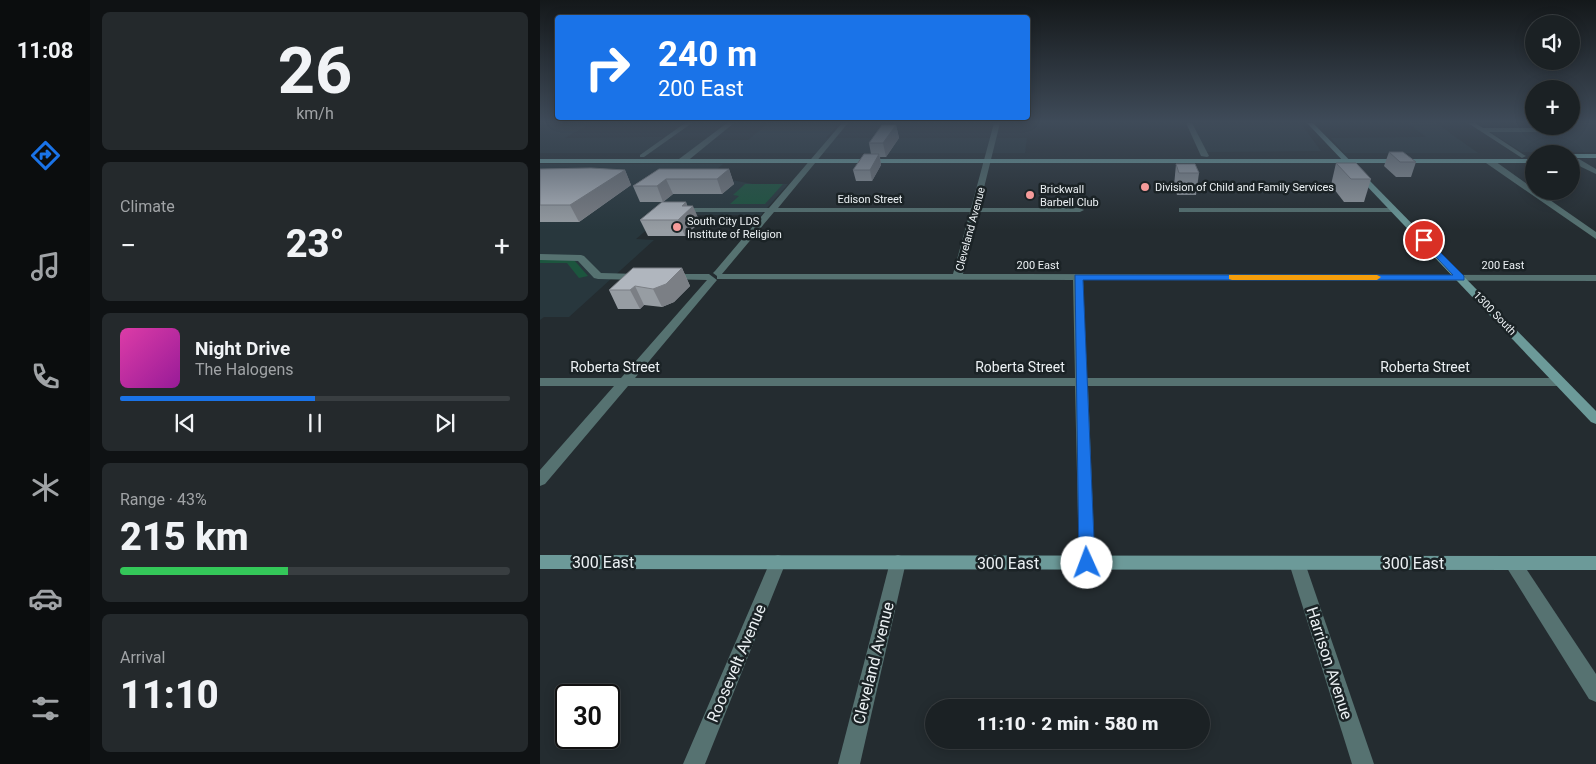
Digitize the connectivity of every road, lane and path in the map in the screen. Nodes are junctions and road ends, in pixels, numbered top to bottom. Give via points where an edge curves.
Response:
1 (815, 158) edge
2 (988, 158) edge
3 (1344, 158) edge
4 (685, 159) edge
5 (786, 159) edge
6 (1376, 159) edge
7 (1516, 159) edge
8 (1580, 160) edge
9 (540, 161) edge
10 (682, 161) junction
11 (1489, 161) junction
12 (1510, 161) junction
13 (1525, 161) edge
14 (1596, 161) edge
15 (1580, 163) edge
16 (1596, 172) edge
17 (669, 210) edge
18 (771, 210) junction
19 (975, 210) junction
20 (1080, 210) dead end
21 (1182, 210) dead end
22 (1393, 210) junction
23 (1596, 236) edge
24 (540, 257) edge
25 (715, 277) junction
26 (957, 277) junction
27 (1078, 277) junction
28 (1461, 278) junction
29 (1596, 278) edge
30 (540, 382) edge
31 (624, 382) junction
32 (1082, 382) junction
33 (1561, 382) junction
34 (1596, 419) edge
35 (540, 480) edge
36 (540, 562) edge
37 (778, 562) junction
38 (898, 562) junction
39 (1087, 563) junction
40 (1296, 563) junction
41 (1513, 563) junction
42 (1596, 563) edge
43 (1596, 692) edge
44 (694, 764) edge
45 (849, 764) edge
46 (1363, 764) edge

1 - 18 street
2 - 19 street, Cleveland Avenue
3 - 22 main road, 1300 South
4 - 10 street
5 - 10 main road
6 - 11 main road
7 - 12 main road
8 - 14 main road
9 - 10 main road
11 - 12 main road
11 - 23 street
12 - 13 main road
15 - 16 street
17 - 18 street, Edison Street
18 - 19 street, Edison Street
18 - 25 street
19 - 20 street, Edison Street
19 - 26 street, Cleveland Avenue
21 - 22 street
22 - 28 main road, 1300 South
24 - 25 street, 200 East via 581,258 598,276
25 - 26 street, 200 East
25 - 31 street
26 - 27 street, 200 East
27 - 28 street, 200 East
27 - 32 street
28 - 29 street, 200 East
28 - 33 main road, 1300 South
30 - 31 street, Roberta Street
31 - 32 street, Roberta Street
31 - 35 street
32 - 33 street, Roberta Street
32 - 39 street
33 - 34 main road, 1300 South
36 - 37 main road, 300 East
37 - 38 main road, 300 East
37 - 44 street, Roosevelt Avenue
38 - 39 main road, 300 East
38 - 45 street, Cleveland Avenue
39 - 40 main road, 300 East
40 - 41 main road, 300 East
40 - 46 street, Harrison Avenue
41 - 42 main road, 300 East
41 - 43 street

